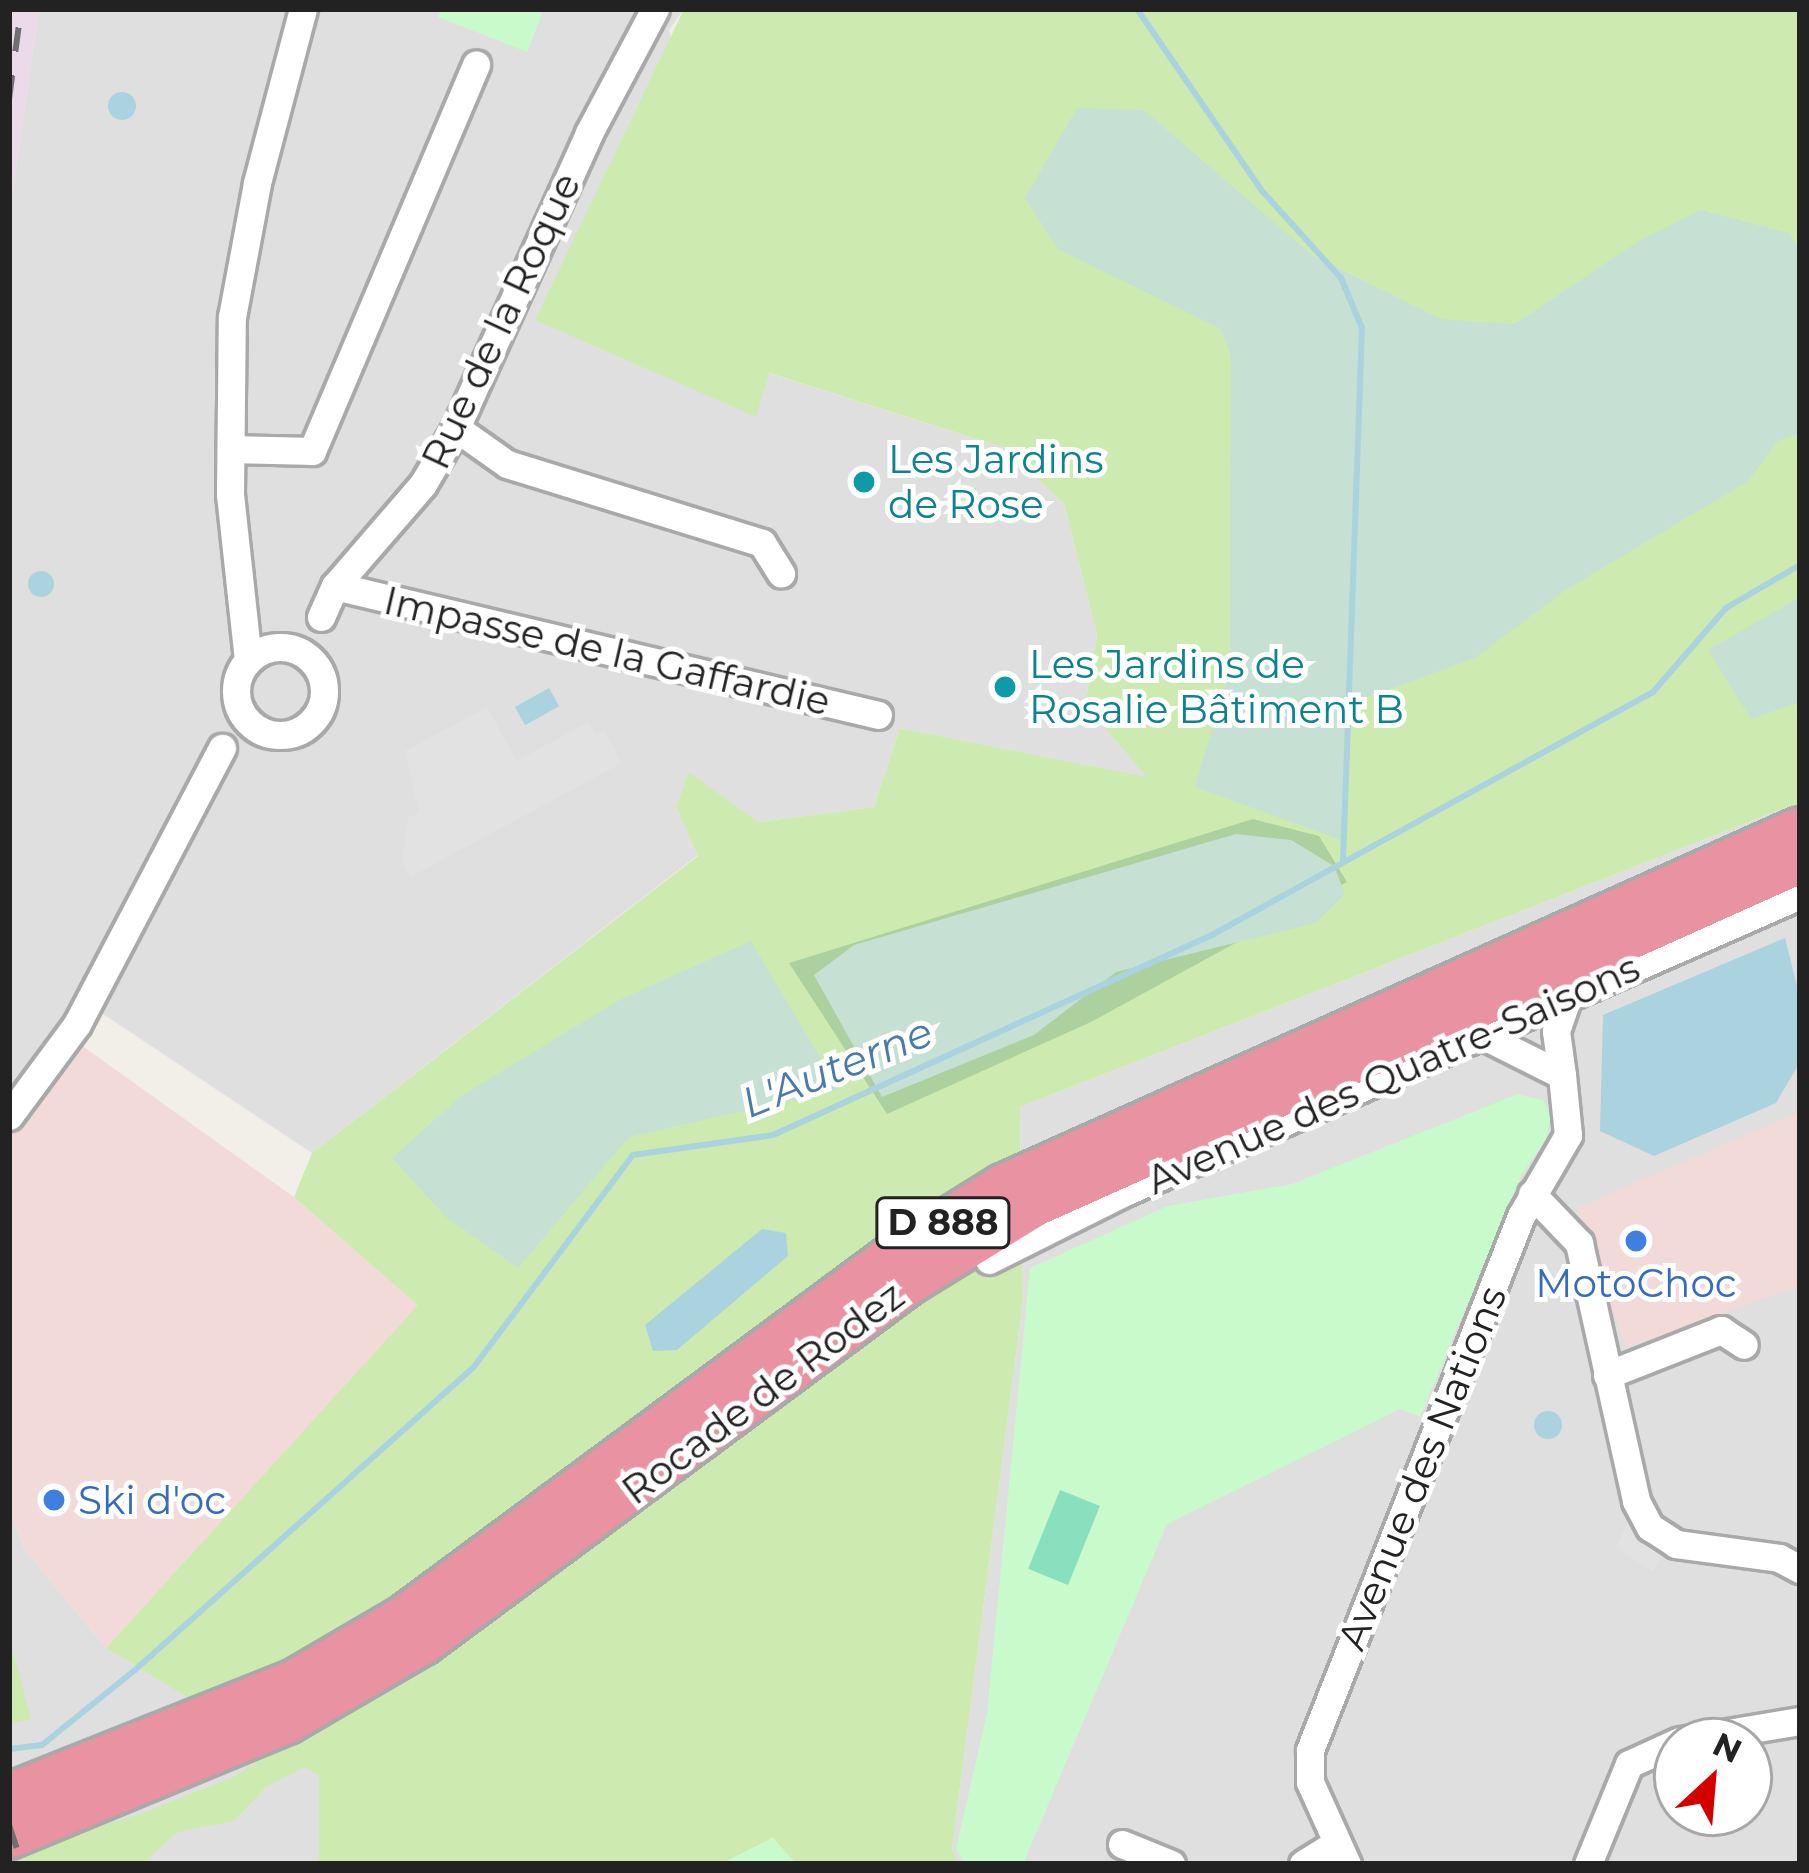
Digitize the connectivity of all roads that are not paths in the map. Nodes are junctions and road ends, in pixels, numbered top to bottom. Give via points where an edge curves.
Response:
1 (303, 9) edge
2 (655, 9) edge
3 (476, 64) dead end
4 (456, 428) junction
5 (231, 449) junction
6 (781, 573) dead end
7 (335, 586) junction
8 (321, 617) junction
9 (270, 651) junction
10 (318, 668) junction
11 (238, 705) junction
12 (878, 716) dead end
13 (266, 733) junction
14 (222, 748) junction
15 (1800, 829) edge
16 (1800, 862) edge
17 (1800, 895) edge
18 (1568, 997) junction
19 (1482, 1035) junction
20 (1562, 1076) junction
21 (9, 1116) edge
22 (1532, 1194) junction
23 (988, 1260) joint
24 (1744, 1345) dead end
25 (1607, 1375) junction
26 (553, 1551) junction
27 (1800, 1569) edge
28 (1653, 1753) edge
29 (9, 1795) edge
30 (9, 1838) edge
31 (1122, 1844) dead end
32 (1341, 1854) edge
33 (1171, 1864) edge
34 (1304, 1864) edge
35 (1588, 1864) edge

1 - 5 street via 232,317
2 - 4 street, Rue de la Roque via 589,133
3 - 5 street via 312,451
4 - 6 street via 507,464 762,543
4 - 7 street, Rue de la Roque via 423,484
5 - 9 street via 234,547 248,622
7 - 8 street, Rue de la Roque
7 - 12 street, Impasse de la Gaffardie
8 - 9 street, Rue de la Roque
8 - 10 street, Rue de la Roque
9 - 10 street
9 - 11 street via 236,681
10 - 13 street via 324,696 311,722 290,734
11 - 13 street
11 - 14 street
13 - 14 street
14 - 21 street via 77,1024
15 - 29 highway, Rocade de Rodez / D 888 via 1003,1186 902,1249 403,1618 295,1681
16 - 26 highway, Rocade de Rodez / D 888 via 1034,1206 910,1282
17 - 18 street, Avenue des Quatre-Saisons
18 - 19 street, Avenue des Quatre-Saisons
18 - 20 street, Avenue des Nations via 1556,1031
19 - 20 street
19 - 23 street, Avenue des Quatre-Saisons
20 - 22 street, Avenue des Nations via 1568,1135
22 - 25 street via 1580,1243
22 - 32 street, Avenue des Nations via 1310,1750 1310,1782
23 - 26 highway via 607,1528
24 - 25 street via 1721,1330
25 - 27 street via 1636,1501 1650,1527 1676,1544 1779,1558
26 - 30 highway, Rocade de Rodez / D 888 via 423,1643 287,1722
28 - 35 street via 1629,1764
31 - 33 street
32 - 34 street

